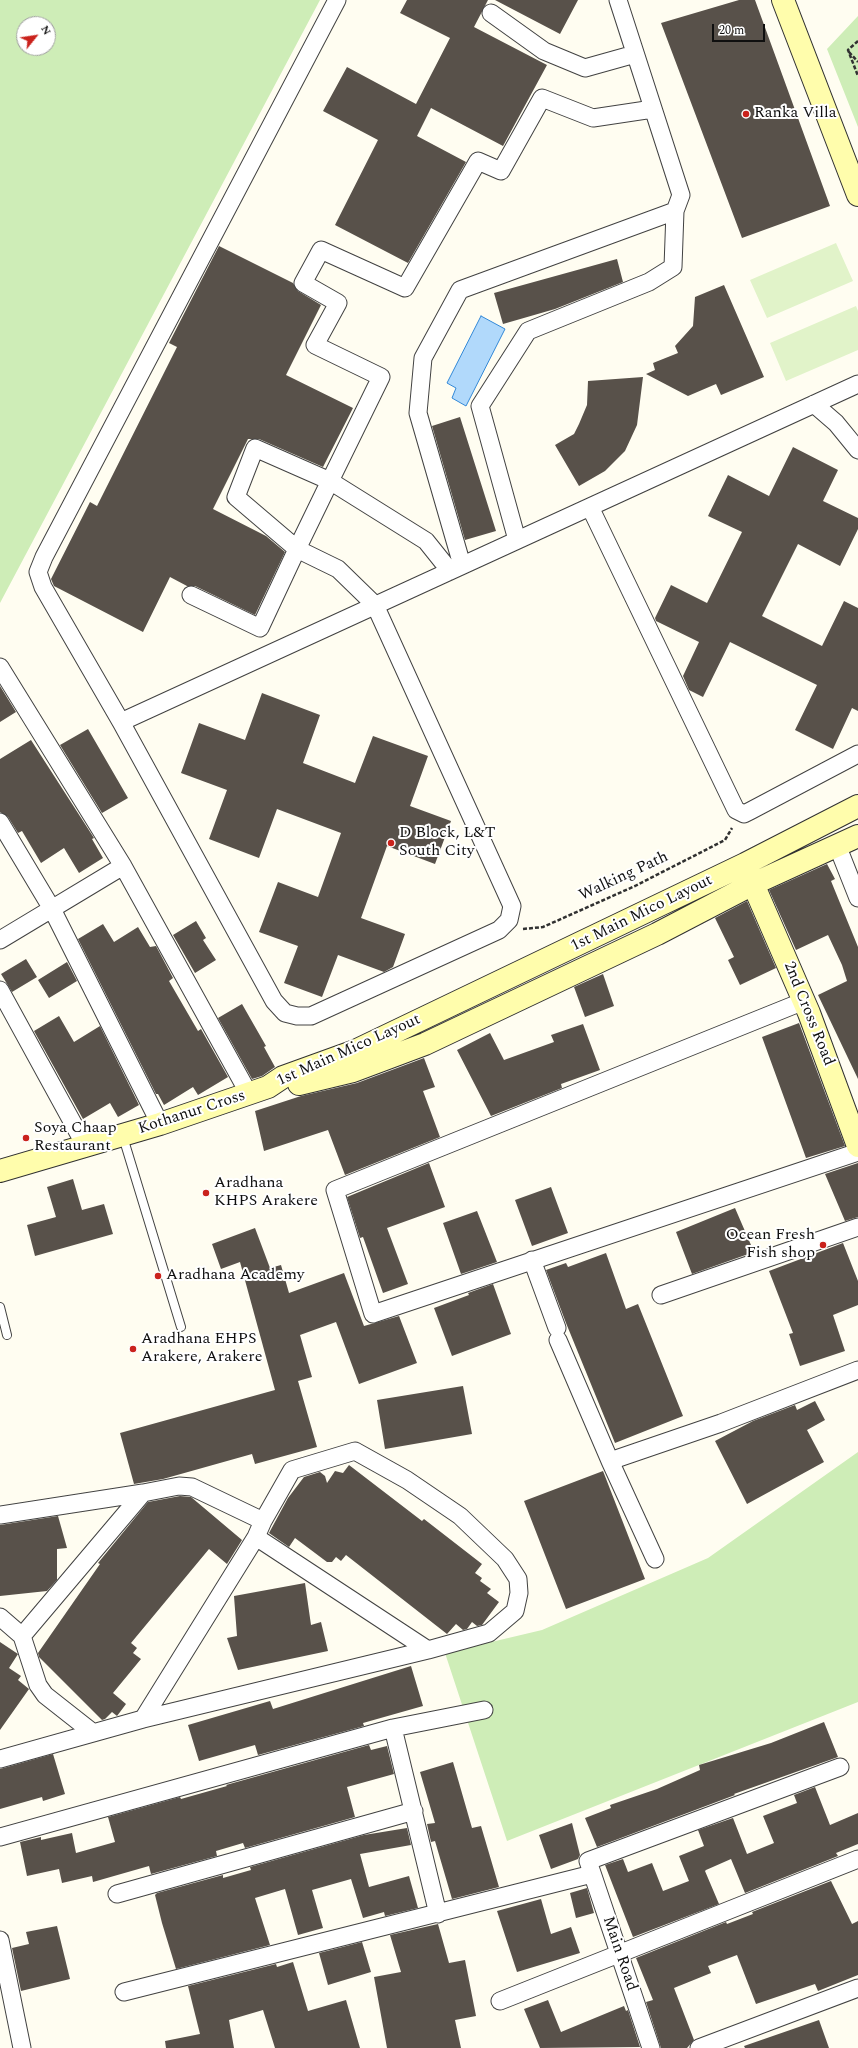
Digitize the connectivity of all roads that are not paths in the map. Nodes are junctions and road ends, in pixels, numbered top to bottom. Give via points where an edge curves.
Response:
1 (337, 0) edge
2 (618, 0) edge
3 (783, 0) edge
4 (491, 13) dead end
5 (635, 54) junction
6 (653, 109) junction
7 (858, 195) edge
8 (675, 211) junction
9 (858, 384) edge
10 (814, 404) junction
11 (858, 450) edge
12 (330, 481) junction
13 (590, 506) junction
14 (517, 540) junction
15 (296, 548) junction
16 (456, 568) junction
17 (191, 595) dead end
18 (375, 605) junction
19 (0, 667) edge
20 (121, 722) junction
21 (858, 754) edge
22 (858, 806) edge
23 (0, 822) edge
24 (858, 836) edge
25 (837, 846) junction
26 (745, 864) junction
27 (123, 866) junction
28 (753, 884) junction
29 (858, 898) edge
30 (52, 909) junction
31 (0, 940) edge
32 (0, 990) edge
33 (804, 1001) junction
34 (258, 1090) junction
35 (160, 1124) junction
36 (122, 1136) junction
37 (858, 1146) edge
38 (86, 1147) junction
39 (858, 1152) edge
40 (0, 1171) edge
41 (858, 1227) edge
42 (532, 1260) junction
43 (661, 1295) dead end
44 (0, 1307) edge
45 (181, 1327) dead end
46 (7, 1335) dead end
47 (858, 1370) edge
48 (610, 1461) junction
49 (144, 1493) junction
50 (0, 1515) edge
51 (263, 1520) junction
52 (256, 1537) junction
53 (655, 1559) dead end
54 (0, 1617) edge
55 (22, 1636) junction
56 (428, 1650) junction
57 (484, 1710) dead end
58 (143, 1719) junction
59 (393, 1728) junction
60 (92, 1732) junction
61 (0, 1759) edge
62 (840, 1767) dead end
63 (414, 1811) junction
64 (0, 1837) edge
65 (858, 1858) edge
66 (590, 1867) junction
67 (117, 1894) dead end
68 (438, 1914) junction
69 (0, 1944) edge
70 (619, 1954) junction
71 (858, 1988) edge
72 (124, 1992) dead end
73 (500, 2000) dead end
74 (22, 2048) edge
75 (651, 2048) edge
76 (699, 2048) edge

1 - 20 street via 38,572 43,587
2 - 5 street
3 - 7 street
4 - 5 street via 544,51 585,68
5 - 6 street
6 - 8 street via 681,195
6 - 12 street via 593,118 542,98 501,171 478,162 405,288 321,250 303,283 338,303 315,345 380,377
8 - 14 street via 673,267 649,282 528,331 480,406
8 - 16 street via 460,290 423,358 418,413
9 - 10 street
10 - 11 street via 836,422
10 - 13 street
12 - 15 street
12 - 15 street via 255,448 236,497
12 - 16 street via 426,541
13 - 14 street
13 - 21 street via 733,807 740,813 750,812
14 - 16 street
15 - 17 street via 260,628
15 - 18 street via 338,569
16 - 18 street
18 - 20 street
18 - 20 street via 512,906 509,920 499,930 311,1016 285,1013 274,1001
19 - 27 street
22 - 26 street, 1st Main Mico Layout
23 - 30 street
24 - 25 street, 1st Main Mico Layout
25 - 28 street, 1st Main Mico Layout
25 - 29 street
26 - 28 street, 2nd Cross Road
26 - 34 street, 1st Main Mico Layout via 362,1048 283,1077
27 - 30 street
27 - 34 street
28 - 33 street, 2nd Cross Road
28 - 34 street, 1st Main Mico Layout via 657,934 424,1044 354,1071 284,1088
30 - 31 street
30 - 35 street
32 - 38 street
33 - 37 street, 2nd Cross Road
33 - 42 street via 335,1190 374,1314
34 - 35 street, Kothanur Cross
35 - 36 street, Kothanur Cross
36 - 38 street, Kothanur Cross
36 - 45 lane
38 - 40 street, Kothanur Cross
39 - 42 street
41 - 43 street
42 - 48 street via 557,1334
44 - 46 lane
47 - 48 street
48 - 53 street
49 - 50 street
49 - 51 street via 179,1486 192,1487
49 - 55 street
51 - 52 street
51 - 56 street via 292,1470 355,1451 407,1480 460,1516 505,1559 518,1579 519,1593 515,1611 489,1633
52 - 56 street
52 - 58 street
54 - 55 street
55 - 60 street via 38,1684 45,1695
56 - 58 street
57 - 59 street
58 - 60 street
59 - 63 street
59 - 64 street
60 - 61 street
62 - 66 street
63 - 67 street
63 - 68 street
65 - 70 street
66 - 68 street
66 - 70 street, Main Road
68 - 72 street
69 - 74 street
70 - 73 street
70 - 75 street, Main Road
71 - 76 street

